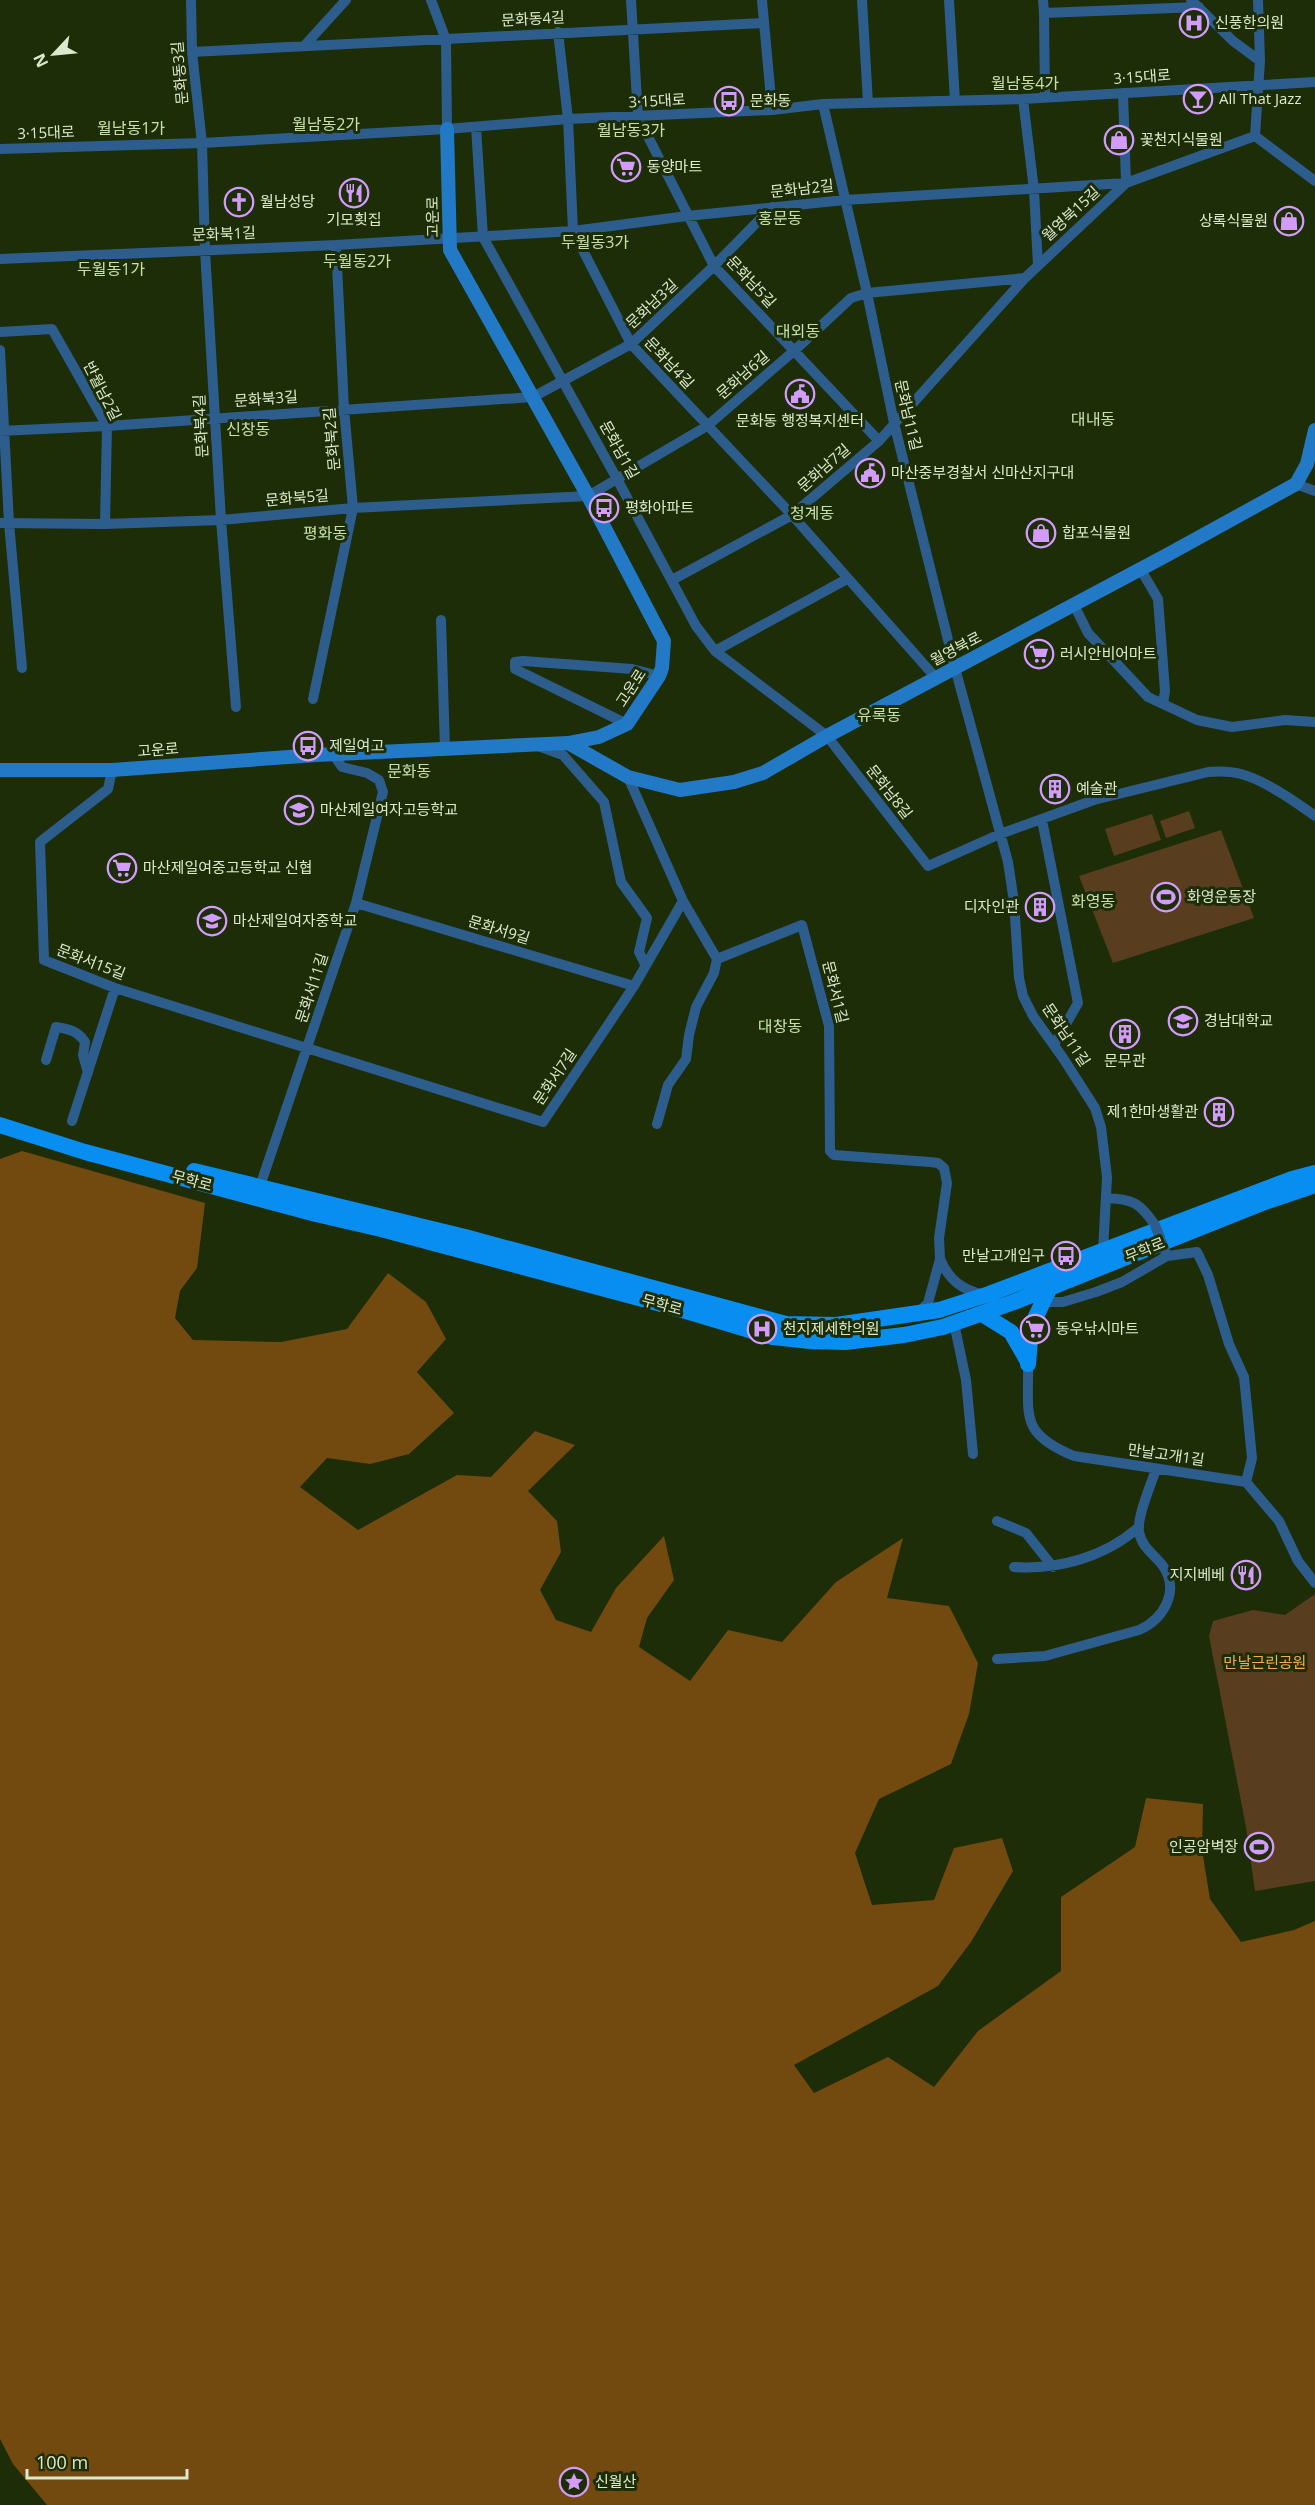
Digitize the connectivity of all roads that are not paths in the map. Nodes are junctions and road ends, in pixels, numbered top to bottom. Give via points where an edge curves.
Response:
1 (190, 0) edge
2 (346, 0) edge
3 (431, 0) edge
4 (631, 0) edge
5 (762, 0) edge
6 (862, 0) edge
7 (949, 0) edge
8 (1258, 0) edge
9 (1195, 4) edge
10 (1044, 6) edge
11 (763, 23) junction
12 (633, 29) junction
13 (558, 32) junction
14 (446, 40) junction
15 (305, 45) junction
16 (192, 52) junction
17 (1260, 61) junction
18 (1315, 82) edge
19 (1257, 84) junction
20 (1123, 93) junction
21 (1044, 98) junction
22 (1023, 99) junction
23 (955, 101) junction
24 (868, 103) junction
25 (823, 104) junction
26 (772, 110) junction
27 (638, 117) junction
28 (568, 119) junction
29 (476, 127) junction
30 (447, 129) junction
31 (1255, 136) junction
32 (202, 143) junction
33 (0, 149) edge
34 (1315, 181) edge
35 (1126, 183) junction
36 (1034, 190) junction
37 (845, 200) junction
38 (772, 207) junction
39 (687, 216) junction
40 (573, 231) junction
41 (483, 237) junction
42 (454, 238) junction
43 (336, 245) junction
44 (205, 250) junction
45 (0, 259) edge
46 (1038, 265) junction
47 (714, 266) junction
48 (1025, 278) junction
49 (867, 293) junction
50 (0, 332) edge
51 (631, 344) junction
52 (0, 350) edge
53 (795, 350) junction
54 (563, 381) junction
55 (533, 397) junction
56 (344, 409) junction
57 (215, 417) junction
58 (894, 423) junction
59 (107, 426) junction
60 (707, 426) junction
61 (2, 430) edge
62 (1315, 430) edge
63 (879, 441) junction
64 (617, 479) junction
65 (1296, 484) junction
66 (1315, 491) edge
67 (588, 496) junction
68 (353, 508) junction
69 (792, 515) junction
70 (221, 520) junction
71 (4, 523) edge
72 (105, 524) junction
73 (1141, 570) junction
74 (847, 579) junction
75 (672, 580) junction
76 (1074, 605) junction
77 (441, 620) dead end
78 (715, 651) junction
79 (21, 668) dead end
80 (955, 668) junction
81 (659, 676) junction
82 (936, 678) junction
83 (313, 699) dead end
84 (1163, 704) junction
85 (236, 707) dead end
86 (1315, 722) edge
87 (627, 724) junction
88 (827, 736) junction
89 (568, 743) junction
90 (535, 745) junction
91 (445, 749) junction
92 (333, 754) junction
93 (0, 770) edge
94 (112, 770) junction
95 (628, 777) junction
96 (1315, 816) edge
97 (1042, 820) junction
98 (1000, 834) junction
99 (683, 901) junction
100 (356, 903) junction
101 (717, 959) junction
102 (645, 964) junction
103 (634, 986) junction
104 (115, 988) junction
105 (1054, 1045) junction
106 (308, 1048) junction
107 (46, 1060) dead end
108 (88, 1073) junction
109 (0, 1115) edge
110 (72, 1121) dead end
111 (657, 1124) dead end
112 (0, 1125) edge
113 (1315, 1173) edge
114 (1315, 1185) edge
115 (260, 1186) junction
116 (1106, 1198) junction
117 (1103, 1251) junction
118 (1167, 1256) junction
119 (940, 1259) junction
120 (986, 1295) junction
121 (1046, 1295) junction
122 (918, 1313) junction
123 (982, 1314) junction
124 (954, 1323) junction
125 (1028, 1364) junction
126 (973, 1454) dead end
127 (1155, 1469) junction
128 (1246, 1482) junction
129 (997, 1521) dead end
130 (1138, 1527) junction
131 (1053, 1567) junction
132 (1014, 1568) dead end
133 (1315, 1583) edge
134 (997, 1659) dead end

1 - 16 street, 문화동3길
2 - 15 street
3 - 14 street
4 - 12 street
5 - 11 street
6 - 24 street
7 - 23 street
8 - 17 street
9 - 10 street
9 - 17 street
10 - 21 street
11 - 12 street, 문화동4길
11 - 26 street
12 - 13 street, 문화동4길
12 - 27 street
13 - 14 street, 문화동4길
13 - 28 street, 문화남4길
14 - 15 street, 문화동4길
14 - 30 street
15 - 16 street, 문화동4길
16 - 32 street, 문화동3길
17 - 19 street
18 - 19 street, 3·15대로
19 - 20 street, 3·15대로
19 - 31 street
20 - 21 street, 3·15대로
20 - 35 street
21 - 22 street, 3·15대로
22 - 23 street, 3·15대로
22 - 36 street
23 - 24 street, 3·15대로
24 - 25 street, 3·15대로
25 - 26 street, 3·15대로
25 - 37 street, 문화남11길
26 - 27 street, 3·15대로
27 - 28 street, 3·15대로
27 - 39 street, 문화남5길
28 - 29 street, 3·15대로
28 - 40 street, 문화남4길
29 - 30 street, 3·15대로
29 - 41 street, 문화남1길
30 - 32 street, 3·15대로
30 - 42 main road, 고운로
31 - 34 street
31 - 35 street, 월영북15길
32 - 33 street, 3·15대로
32 - 44 street, 문화북4길
35 - 36 street, 문화남2길
35 - 46 street, 월영북15길
36 - 37 street, 문화남2길
36 - 46 street
37 - 38 street, 문화남2길
37 - 49 street, 문화남11길
38 - 39 street, 문화남2길
38 - 47 street, 문화남3길
39 - 40 street, 문화남2길
39 - 47 street, 문화남5길
40 - 41 street, 문화남2길
40 - 51 street, 문화남4길
41 - 42 street, 문화남2길
41 - 54 street, 문화남1길
42 - 43 street, 문화북1길
42 - 55 main road, 고운로 via 450,250
43 - 44 street, 문화북1길
43 - 56 street, 문화북2길
44 - 45 street, 문화북1길
44 - 57 street, 문화북4길
46 - 48 street, 월영북15길
47 - 51 street, 문화남3길
47 - 53 street, 문화남5길
48 - 49 street, 문화남6길
48 - 58 street, 월영북15길
49 - 53 street, 문화남6길 via 851,298
49 - 58 street, 문화남11길
50 - 59 street, 반월남2길 via 52,329
51 - 54 street, 문화남3길
51 - 60 street, 문화남4길
52 - 61 street
53 - 60 street, 문화남6길
53 - 63 street, 문화남5길
54 - 55 street, 문화남3길
54 - 64 street, 문화남1길
55 - 56 street, 문화북3길
55 - 67 main road, 고운로
56 - 57 street, 문화북3길
56 - 68 street, 문화북2길
57 - 59 street, 문화북3길
57 - 70 street, 문화북4길
58 - 63 street, 문화남7길
58 - 80 street, 문화남11길
59 - 61 street, 문화북3길
59 - 72 street, 반월남2길
60 - 64 street, 문화남6길
60 - 69 street, 문화남4길
61 - 71 street
62 - 65 main road via 1307,464
63 - 69 street, 문화남7길
64 - 67 street, 문화남6길
64 - 75 street, 문화남1길
65 - 66 street
65 - 73 main road, 월영북로
67 - 68 street, 문화북5길
67 - 81 main road, 고운로 via 664,641
68 - 70 street, 문화북5길
68 - 83 street, 문화북2길
69 - 74 street, 문화남4길
69 - 75 street, 문화남7길
70 - 72 street, 문화북5길
70 - 85 street, 문화북4길
71 - 72 street, 문화북5길
71 - 79 street
73 - 76 main road, 월영북로
73 - 84 street via 1158,599
74 - 78 street
74 - 82 street, 문화남4길
75 - 78 street, 문화남1길 via 696,626
76 - 80 main road, 월영북로
76 - 84 street via 1088,633 1148,697
77 - 91 street
78 - 88 street, 문화남1길
80 - 82 main road, 월영북로
80 - 98 street, 문화남11길
81 - 87 main road, 고운로
81 - 87 street via 632,669 515,662 514,669
82 - 88 main road, 월영북로
84 - 86 street via 1197,720 1232,727 1285,720
87 - 89 main road, 고운로 via 599,737
88 - 95 main road, 월영북로 via 763,773 734,782 680,790
88 - 98 street, 문화남8길 via 928,866
89 - 90 main road, 고운로
89 - 95 main road, 월영북로
90 - 91 main road, 고운로
90 - 102 street via 563,755 604,802 621,882 647,918 639,952
91 - 92 main road, 고운로
92 - 94 main road, 고운로
92 - 100 street, 문화서11길 via 342,767 379,780 383,792
93 - 94 main road, 고운로
94 - 104 street, 문화서15길 via 108,789 40,842 44,960
95 - 99 street
96 - 97 street via 1256,781 1223,771 1106,796
97 - 98 street
97 - 105 street via 1078,1002
98 - 105 street, 문화남11길 via 1014,902 1023,996
99 - 101 street
99 - 102 street, 문화서7길
100 - 103 street, 문화서9길
100 - 106 street, 문화서11길
101 - 111 street via 696,1007 686,1059 668,1085
101 - 119 street, 문화서1길 via 802,925 829,1026 830,1151 834,1155 935,1162 943,1166 947,1183
102 - 103 street, 문화서7길
103 - 106 street, 문화서7길 via 543,1122
104 - 106 street, 문화서15길
104 - 108 street
105 - 116 street, 문화남11길 via 1095,1108 1101,1127
106 - 115 street, 문화서11길
107 - 108 street via 56,1027 76,1032 85,1042 83,1055
108 - 110 street
109 - 115 main road, 무학로 via 92,1147
112 - 124 main road, 무학로 via 85,1152 773,1337 845,1342 904,1335
113 - 117 main road, 무학로
114 - 121 main road, 무학로 via 1262,1203
115 - 122 main road, 무학로 via 786,1324 836,1325
116 - 117 street, 문화남11길
116 - 118 street, bridge via 1126,1199 1145,1211
117 - 120 main road, 무학로
118 - 121 street via 1096,1292 1063,1302
118 - 128 street via 1197,1252 1244,1377 1252,1458
119 - 120 street via 962,1288
119 - 122 street, 문화서1길 via 928,1303
120 - 122 main road, 무학로
121 - 123 main road, 무학로
121 - 125 main road via 1029,1335
123 - 124 main road, 무학로
123 - 125 main road via 1011,1332
124 - 126 street via 966,1380
125 - 127 street, 만날고개1길 via 1029,1414 1034,1430 1049,1445 1074,1456
127 - 128 street, 만날고개1길
127 - 130 street
128 - 133 street via 1279,1521 1298,1561
129 - 131 street via 1026,1533
130 - 131 street via 1115,1545
130 - 134 street via 1141,1540 1162,1566 1169,1584 1168,1604 1156,1620 1139,1630 1075,1649 1045,1656
131 - 132 street

